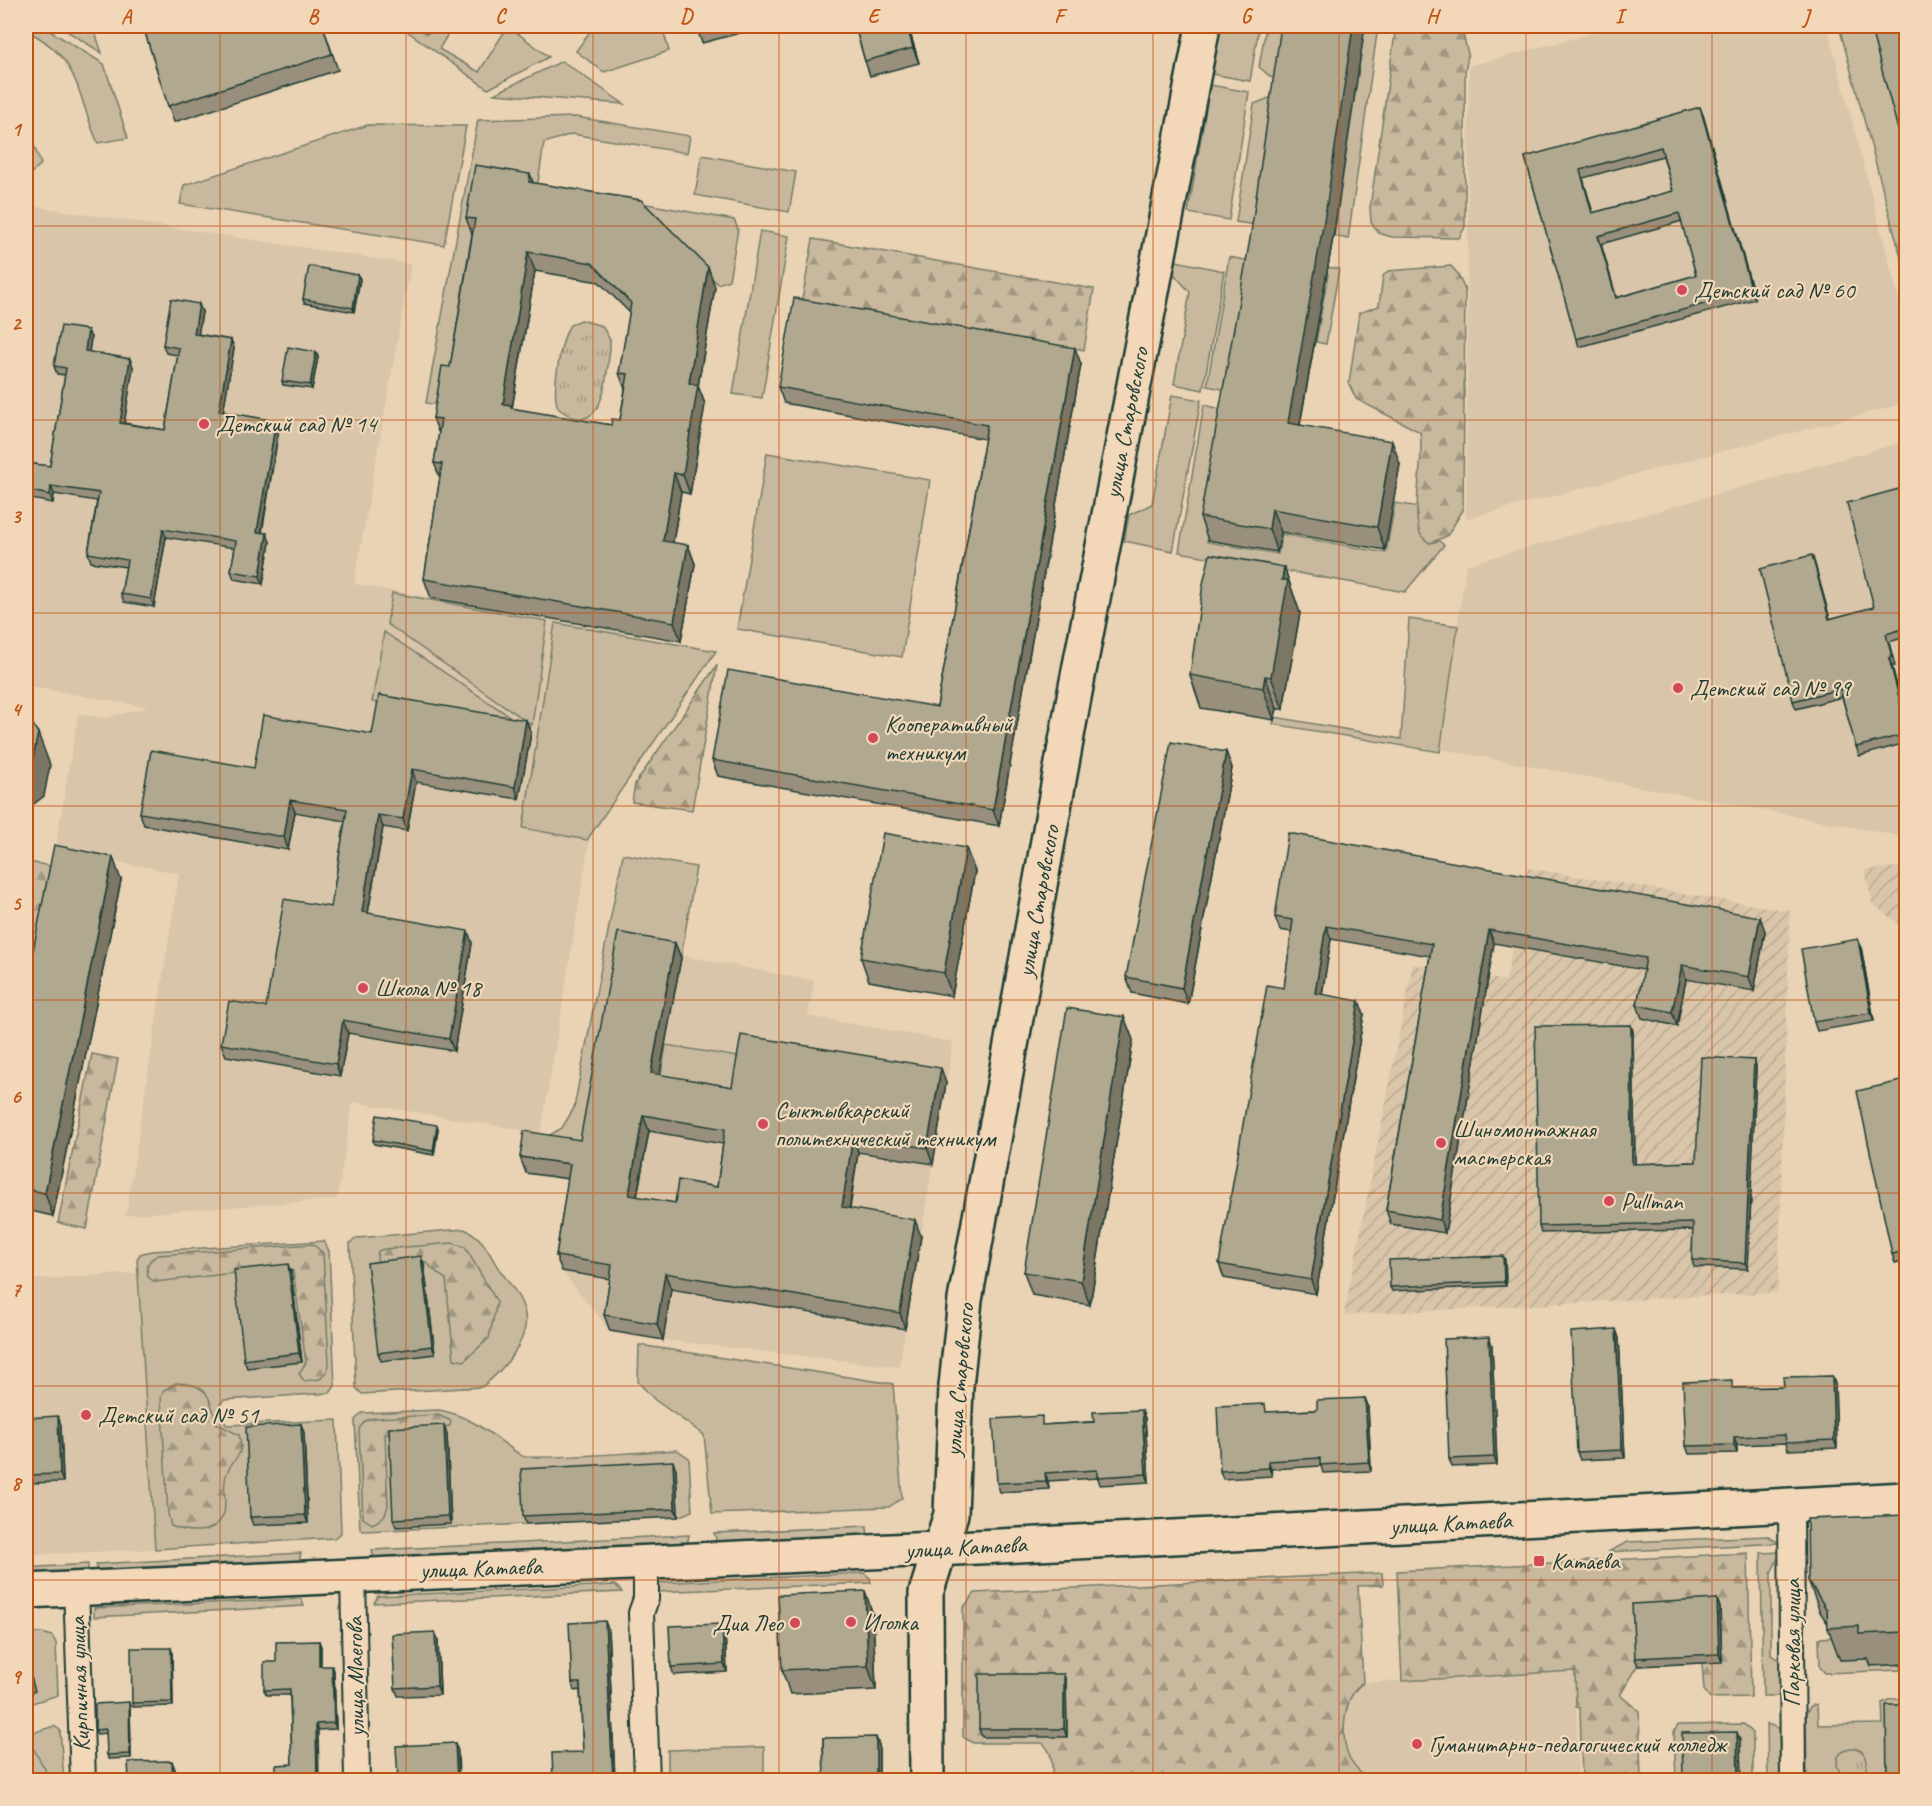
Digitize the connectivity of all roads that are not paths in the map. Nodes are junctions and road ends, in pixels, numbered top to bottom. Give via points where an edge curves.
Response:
1 (1203, 26) edge
2 (1906, 1499) edge
3 (1791, 1504) junction
4 (939, 1549) junction
5 (646, 1561) junction
6 (353, 1574) junction
7 (76, 1587) junction
8 (26, 1591) edge
9 (82, 1780) edge
10 (357, 1780) edge
11 (647, 1780) edge
12 (927, 1780) edge
13 (1793, 1780) edge

1 - 4 street, улица Старовского via 1076,685 965,1300 956,1386 951,1514
2 - 3 street, улица Катаева
3 - 4 street, улица Катаева
3 - 13 street, Парковая улица
4 - 5 street, улица Катаева
4 - 12 street, улица Старовского via 926,1593
5 - 6 street, улица Катаева
5 - 11 street via 646,1599 641,1613
6 - 7 street, улица Катаева
6 - 10 street, улица Маегова
7 - 8 street, улица Катаева
7 - 9 street, Кирпичная улица

